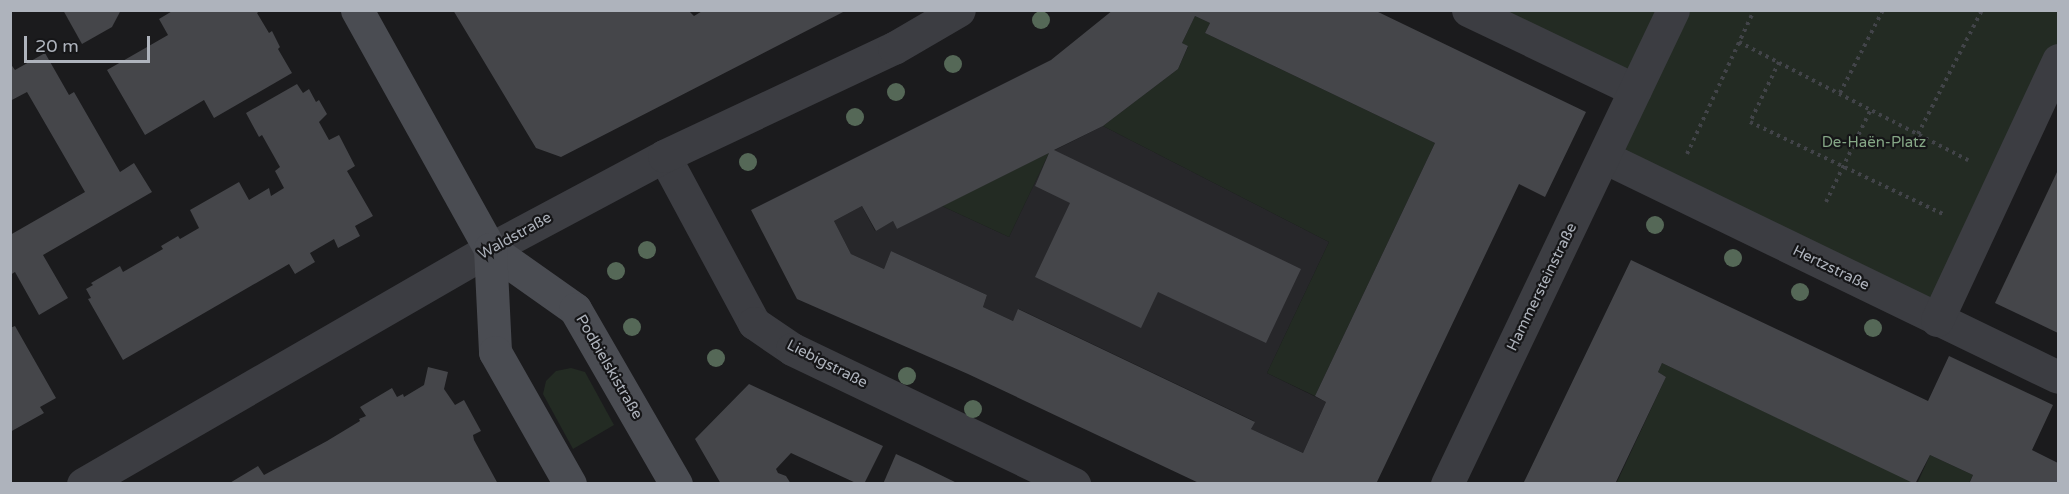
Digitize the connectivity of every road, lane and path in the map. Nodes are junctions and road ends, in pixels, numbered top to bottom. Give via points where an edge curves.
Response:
1 (357, 10) edge
2 (959, 10) edge
3 (1468, 10) edge
4 (1673, 10) edge
5 (1754, 10) edge
6 (1883, 10) edge
7 (1982, 10) edge
8 (1739, 42) junction
9 (2058, 60) edge
10 (1779, 62) junction
11 (1635, 90) junction
12 (1840, 93) junction
13 (1871, 109) junction
14 (1918, 134) junction
15 (664, 156) junction
16 (1604, 158) junction
17 (1844, 167) junction
18 (2003, 178) junction
19 (1671, 190) junction
20 (1826, 202) dead end
21 (1978, 232) junction
22 (490, 249) junction
23 (1937, 320) junction
24 (2058, 377) edge
25 (83, 483) edge
26 (570, 483) edge
27 (676, 483) edge
28 (1074, 483) edge
29 (1447, 483) edge

1 - 22 main road, Podbielskistraße
2 - 15 street, Waldstraße via 894,48
3 - 11 street
4 - 11 street
5 - 8 path
6 - 12 path
7 - 14 path
8 - 10 path
8 - 19 path
9 - 18 street
10 - 12 path
10 - 17 path via 1750,122
11 - 16 street, Hammersteinstraße
12 - 13 path
13 - 14 path
13 - 17 path
14 - 18 path
15 - 22 street, Waldstraße
15 - 28 street, Liebigstraße via 754,323 792,349
16 - 19 street, Hertzstraße
16 - 29 street, Hammersteinstraße
17 - 20 path
17 - 21 path
18 - 21 street
19 - 23 street, Hertzstraße
21 - 23 street
22 - 25 street, Waldstraße
22 - 26 main road, Podbielskistraße via 495,352
22 - 27 main road, Podbielskistraße via 575,309
23 - 24 street, Hertzstraße

